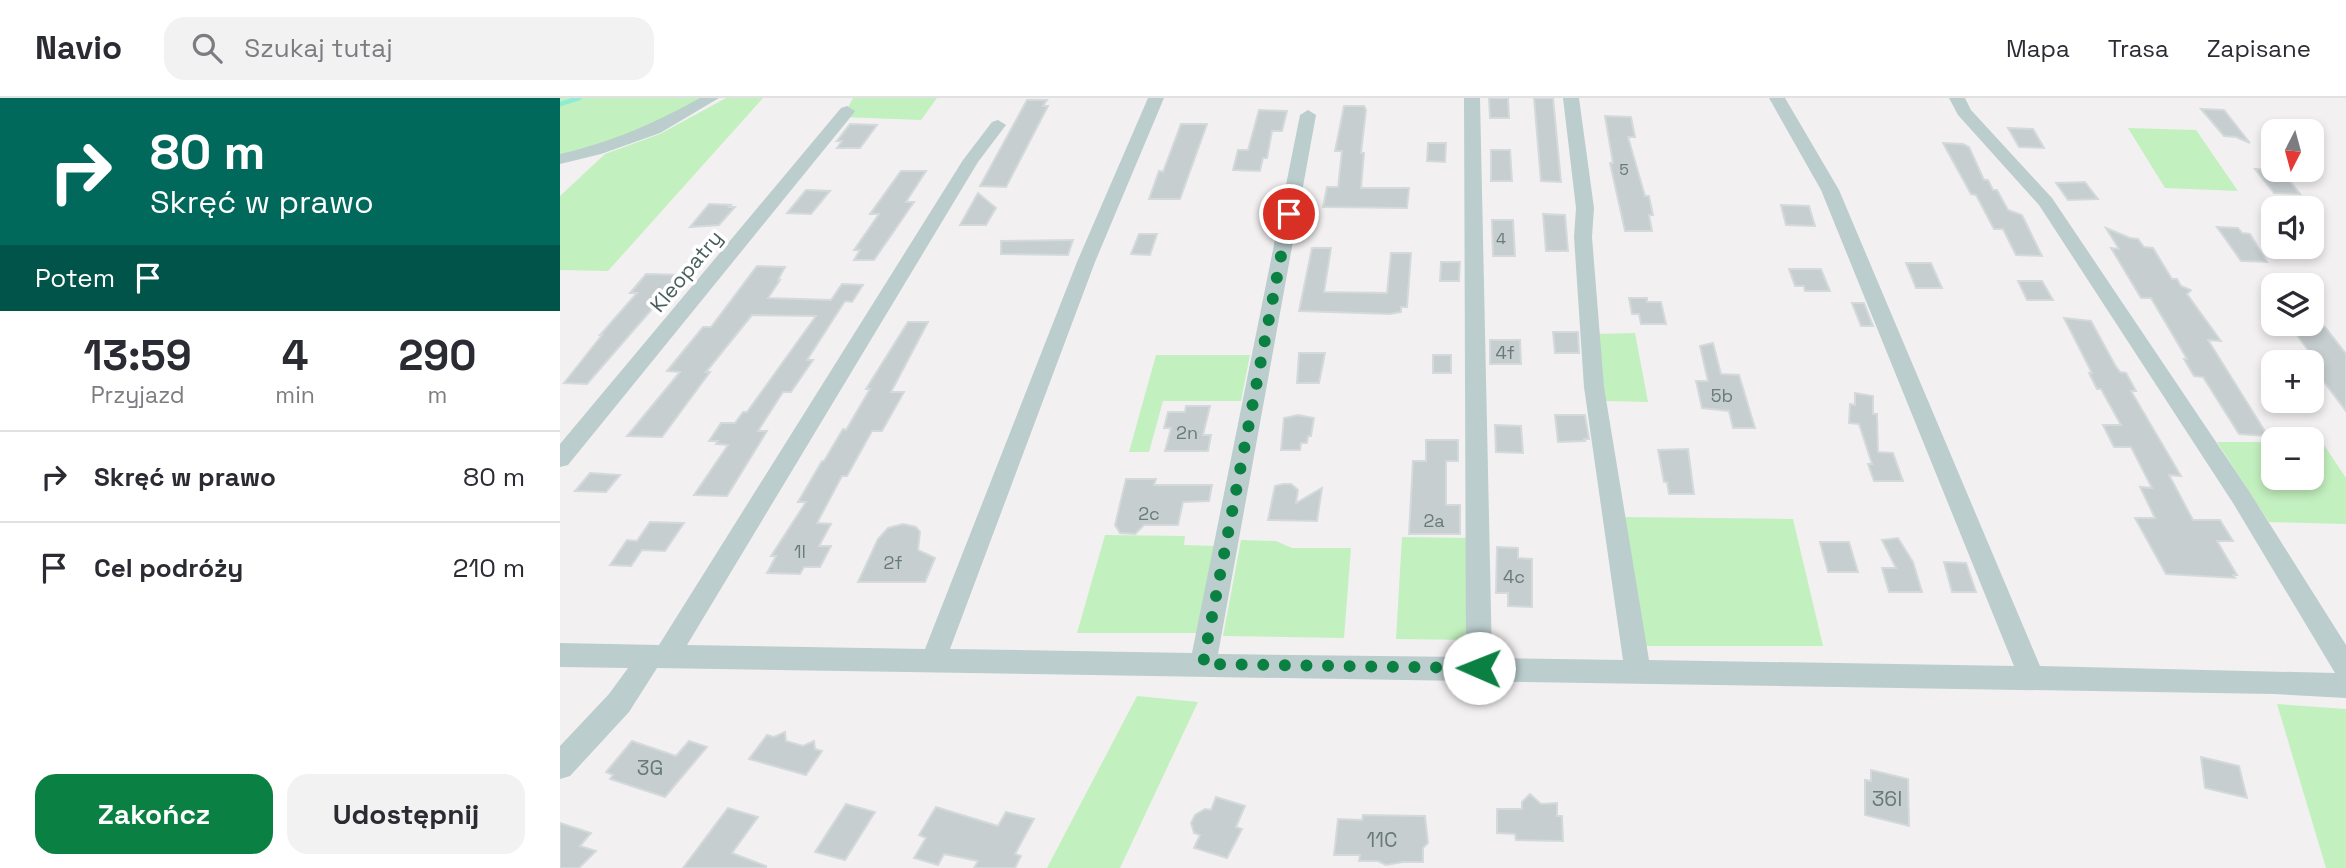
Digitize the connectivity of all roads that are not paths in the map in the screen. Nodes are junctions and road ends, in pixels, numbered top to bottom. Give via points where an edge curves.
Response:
1 (711, 98) edge
2 (1156, 98) edge
3 (1472, 98) edge
4 (1571, 98) edge
5 (1777, 98) edge
6 (1957, 98) edge
7 (847, 111) dead end
8 (1308, 115) dead end
9 (998, 125) dead end
10 (560, 159) edge
11 (560, 459) edge
12 (560, 655) edge
13 (658, 657) junction
14 (933, 661) junction
15 (1203, 664) junction
16 (1479, 668) junction
17 (2346, 668) edge
18 (1638, 671) junction
19 (2032, 678) junction
20 (2346, 686) edge
21 (560, 766) edge

1 - 10 street via 654,130
2 - 14 street via 1086,262
3 - 16 street
4 - 18 street via 1585,208 1594,387
5 - 19 street via 1830,190
6 - 17 street via 1964,112 2046,202 2241,497
7 - 11 street, Kleopatry
8 - 15 street
9 - 13 street via 971,160
12 - 13 street
13 - 14 street
13 - 21 street
14 - 15 street
15 - 16 street
16 - 18 street
18 - 19 street
19 - 20 street

